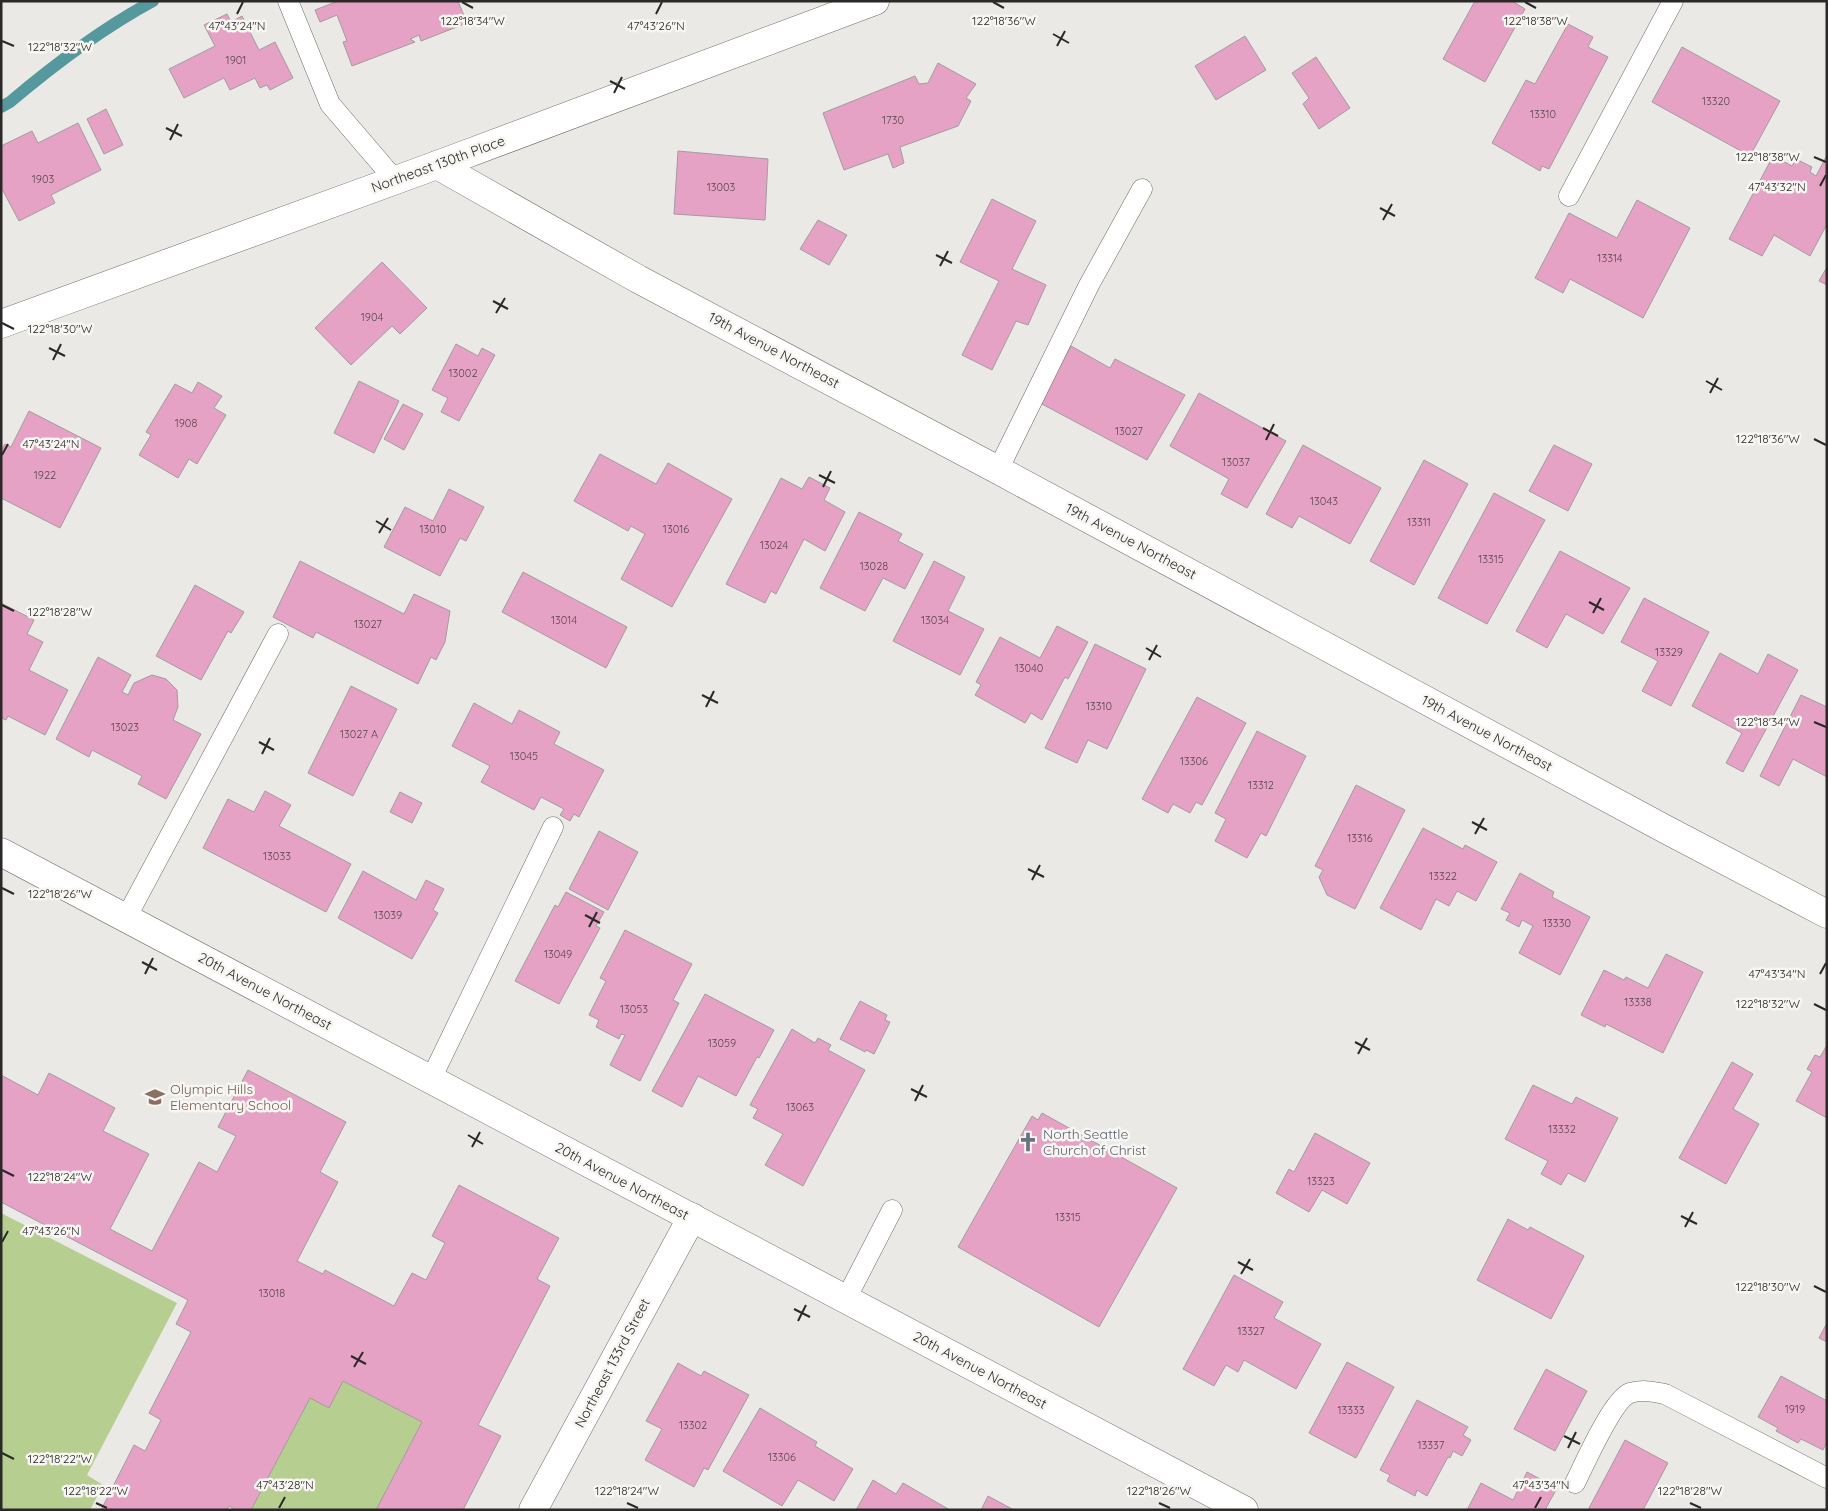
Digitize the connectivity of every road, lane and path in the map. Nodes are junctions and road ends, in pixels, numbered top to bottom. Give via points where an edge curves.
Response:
1 (288, 1) edge
2 (875, 1) edge
3 (1673, 1) edge
4 (437, 165) junction
5 (395, 180) junction
6 (1142, 189) dead end
7 (1569, 196) dead end
8 (3, 321) edge
9 (998, 470) junction
10 (278, 634) dead end
11 (553, 827) dead end
12 (1, 852) edge
13 (1827, 914) edge
14 (126, 918) junction
15 (431, 1079) junction
16 (892, 1210) dead end
17 (692, 1217) junction
18 (846, 1299) junction
19 (1827, 1478) edge
20 (1575, 1482) dead end
21 (533, 1510) edge
22 (1244, 1510) edge

1 - 5 lane via 330,104
2 - 4 street, Northeast 130th Place
3 - 7 lane
4 - 5 street, Northeast 130th Place
4 - 9 street, 19th Avenue Northeast via 638,278
5 - 8 street, Northeast 130th Place
6 - 9 lane via 1089,285
9 - 13 street, 19th Avenue Northeast
10 - 14 lane
11 - 15 lane
12 - 14 street, 20th Avenue Northeast
14 - 15 street, 20th Avenue Northeast
15 - 17 street, 20th Avenue Northeast
16 - 18 lane
17 - 18 street, 20th Avenue Northeast
17 - 21 street, Northeast 133rd Street
18 - 22 street, 20th Avenue Northeast
19 - 20 lane via 1665,1394 1647,1390 1629,1393 1618,1404

